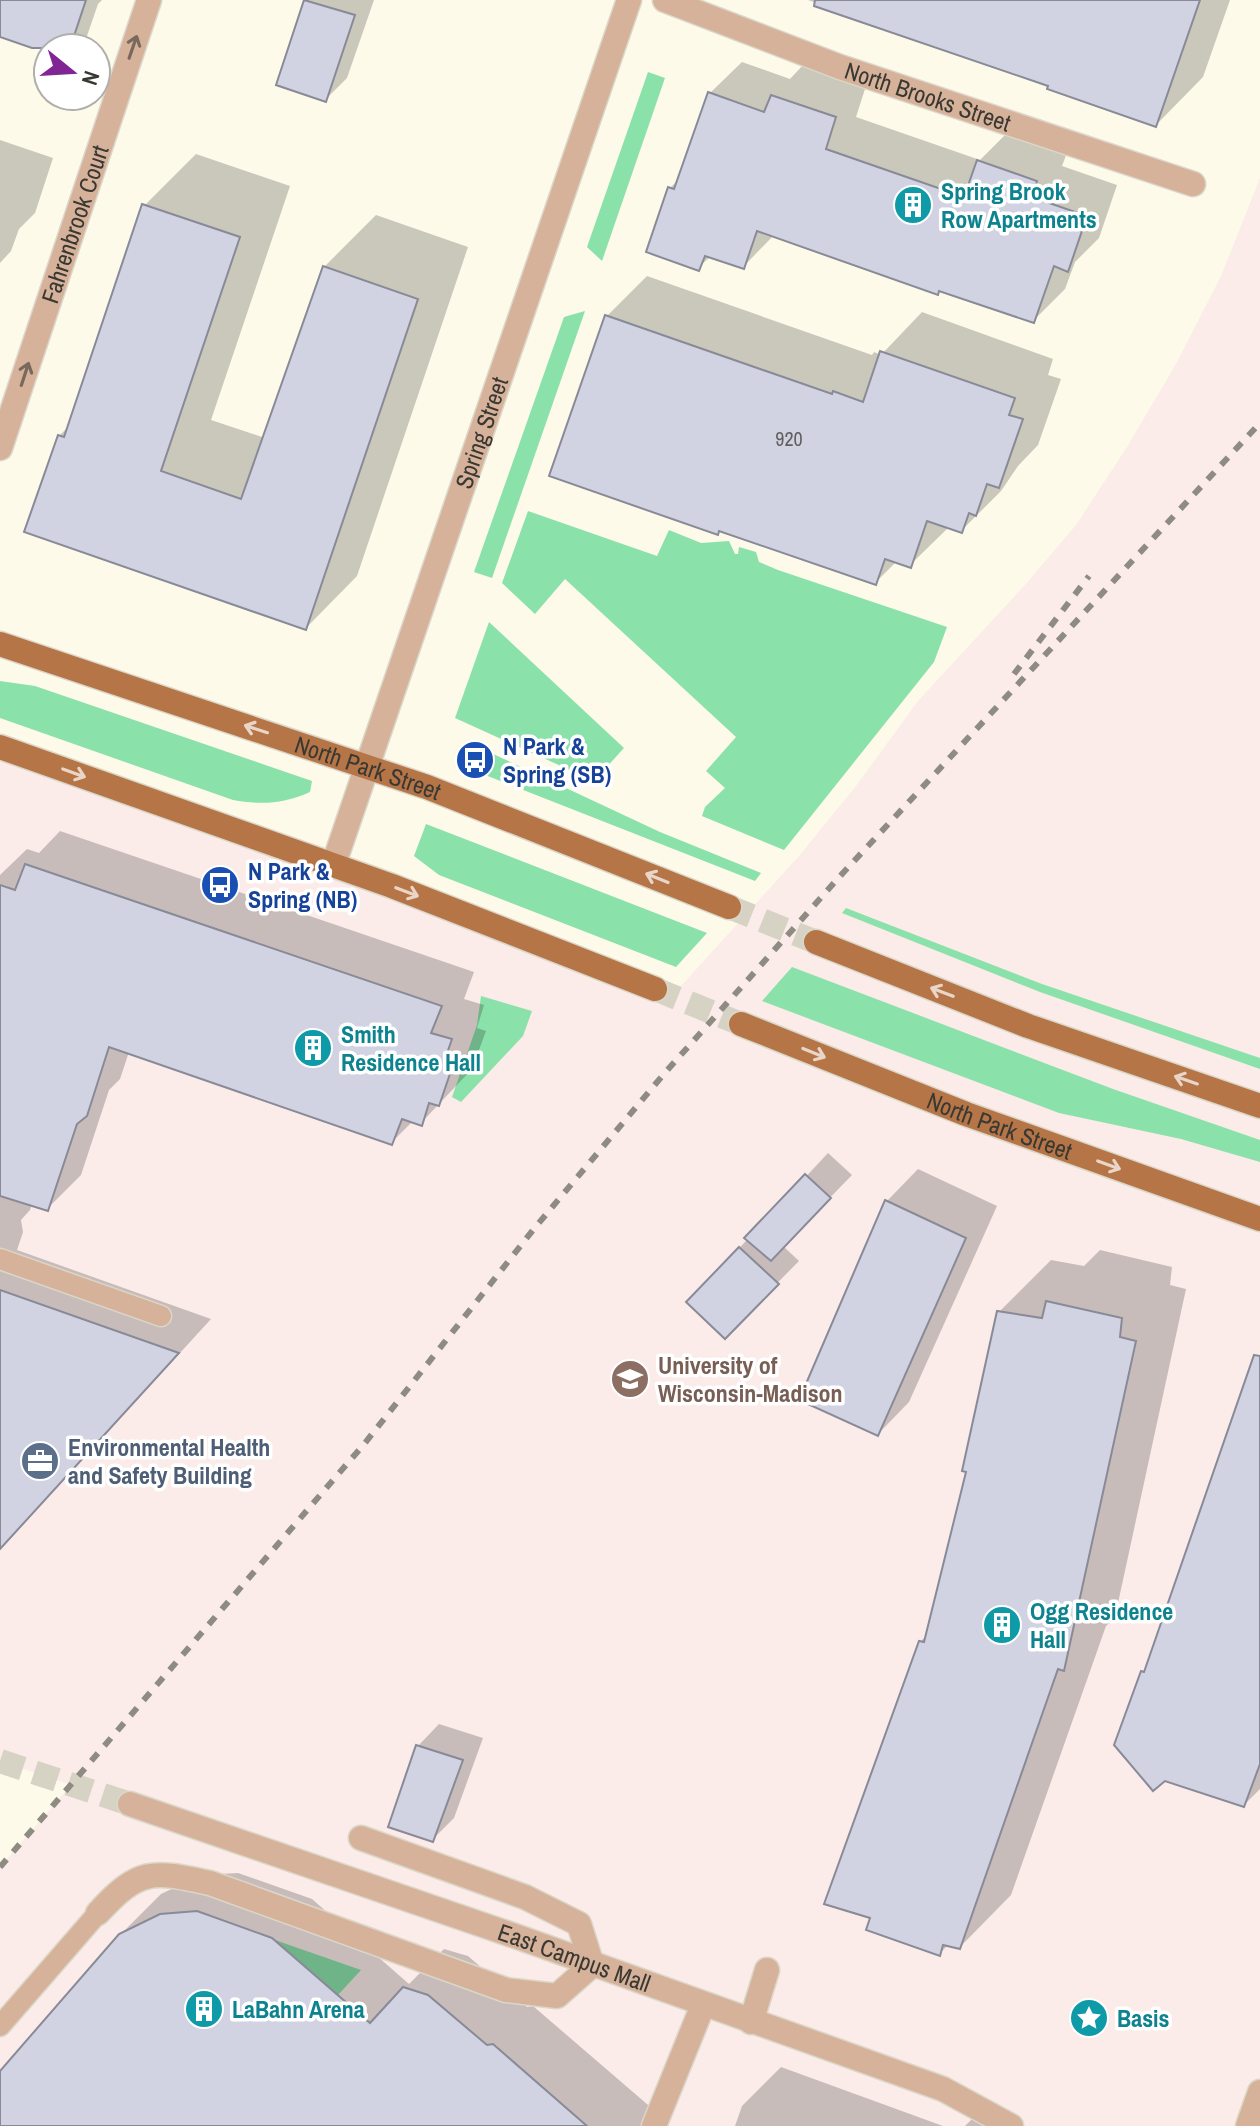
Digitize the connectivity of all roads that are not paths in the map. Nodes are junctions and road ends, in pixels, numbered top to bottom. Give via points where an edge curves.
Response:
1 (149, 0) edge
2 (629, 0) edge
3 (665, 0) edge
4 (1193, 184) dead end
5 (0, 448) edge
6 (0, 644) edge
7 (0, 747) edge
8 (367, 766) junction
9 (333, 866) junction
10 (729, 907) tunnel mouth
11 (816, 942) tunnel mouth
12 (655, 989) tunnel mouth
13 (741, 1024) tunnel mouth
14 (1260, 1106) edge
15 (1260, 1219) edge
16 (0, 1259) edge
17 (161, 1316) dead end
18 (130, 1804) tunnel mouth
19 (361, 1838) dead end
20 (98, 1913) joint
21 (592, 1965) junction
22 (767, 1970) dead end
23 (703, 2005) junction
24 (751, 2022) junction
25 (0, 2026) edge
26 (1260, 2092) edge
27 (654, 2126) edge
28 (1011, 2126) edge
29 (1248, 2126) edge

5 -> 1 street, Fahrenbrook Court
2 - 8 street, Spring Street
3 - 4 street, North Brooks Street via 840,67
8 -> 6 main road, North Park Street
7 -> 9 main road
8 - 9 street, Spring Street
10 -> 8 main road, North Park Street
9 -> 12 main road
14 -> 11 main road via 1028,1026
13 -> 15 main road, North Park Street via 966,1114
16 - 17 lane
18 - 21 street, East Campus Mall
19 - 21 street via 525,1897 579,1924
20 - 21 street via 122,1887 144,1877 169,1875 210,1883 506,1990 557,1996
20 - 25 lane
21 - 23 street, East Campus Mall
22 - 24 street
23 - 24 street, East Campus Mall
23 - 27 street
24 - 28 street, East Campus Mall via 943,2089
26 - 29 street

